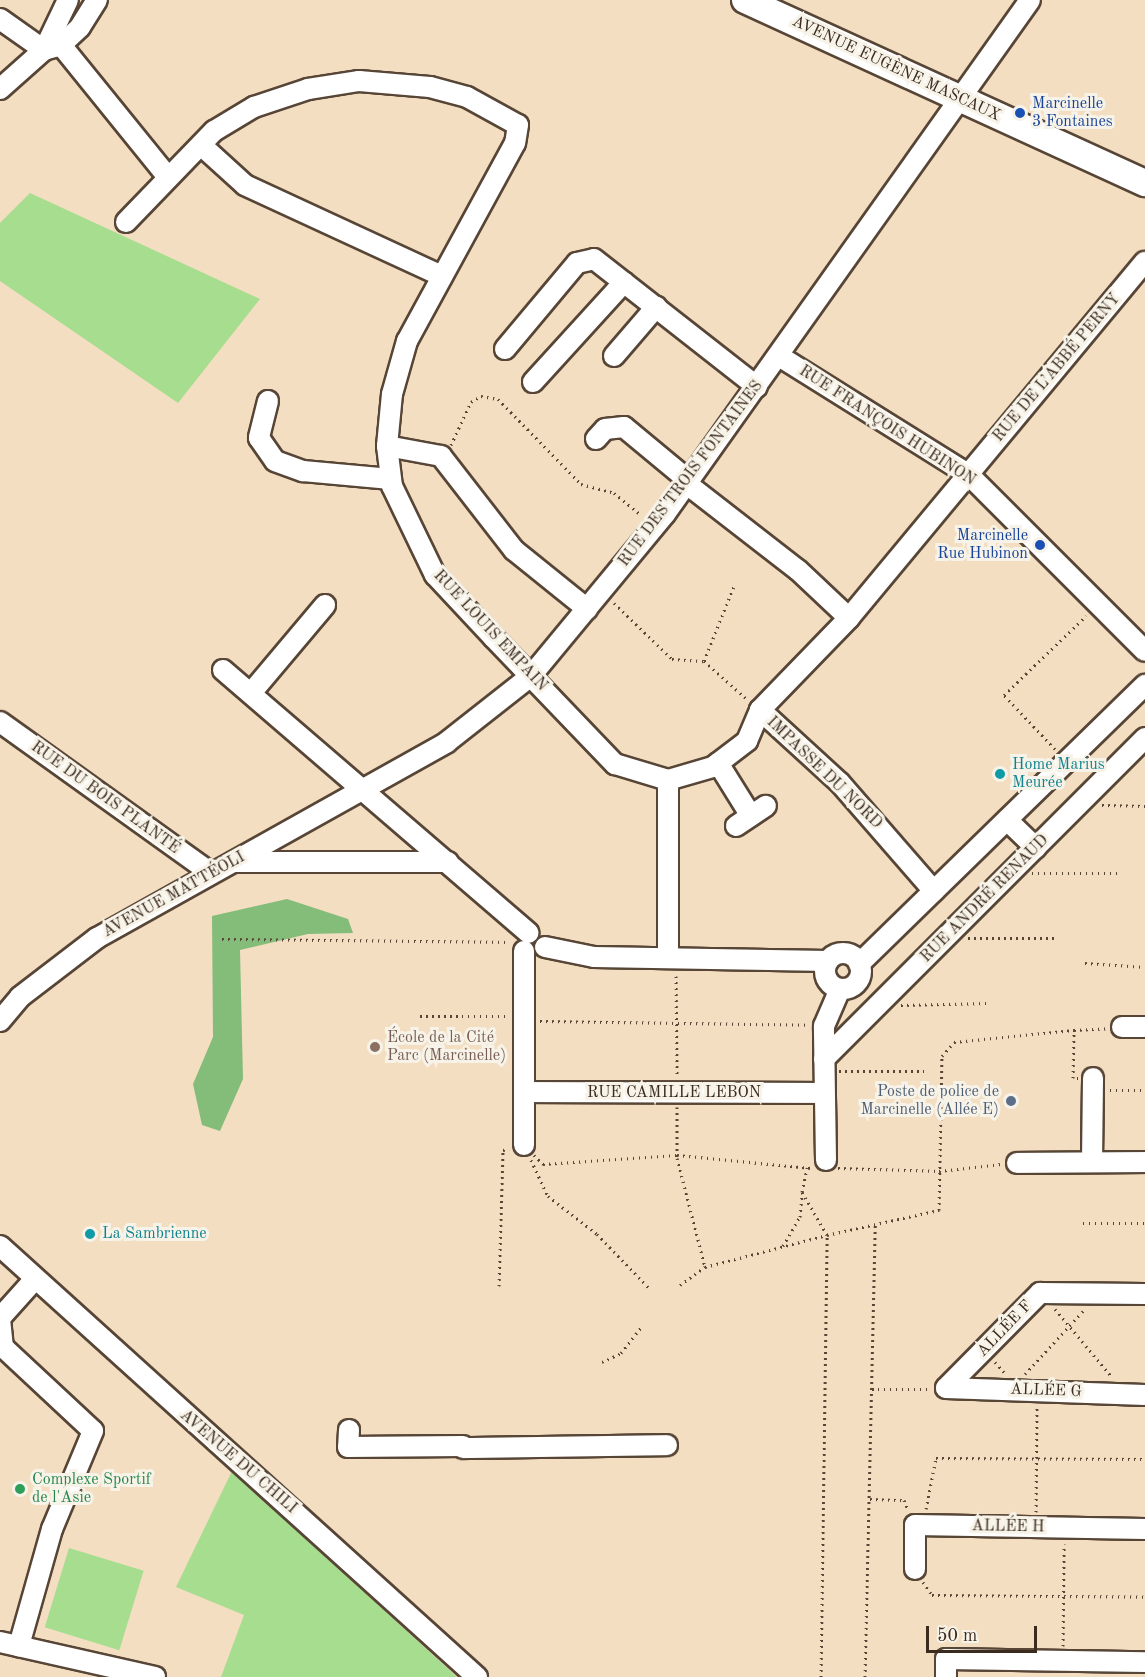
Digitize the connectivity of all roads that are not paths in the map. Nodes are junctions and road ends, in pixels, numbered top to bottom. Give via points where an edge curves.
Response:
1 (68, 0) edge
2 (97, 0) edge
3 (745, 0) edge
4 (1030, 0) edge
5 (0, 19) edge
6 (52, 48) junction
7 (0, 89) edge
8 (960, 98) junction
9 (201, 145) junction
10 (166, 176) junction
11 (1145, 183) edge
12 (126, 222) dead end
13 (1145, 262) edge
14 (442, 276) junction
15 (624, 282) junction
16 (656, 307) junction
17 (505, 348) dead end
18 (614, 356) dead end
19 (779, 356) junction
20 (533, 382) dead end
21 (757, 387) junction
22 (268, 401) dead end
23 (596, 439) dead end
24 (387, 446) junction
25 (968, 474) junction
26 (391, 478) junction
27 (688, 483) junction
28 (325, 605) dead end
29 (587, 609) junction
30 (849, 618) junction
31 (1145, 651) edge
32 (223, 670) dead end
33 (531, 676) junction
34 (1145, 685) edge
35 (251, 693) junction
36 (760, 710) junction
37 (0, 722) edge
38 (1145, 738) edge
39 (718, 764) junction
40 (668, 780) junction
41 (363, 789) junction
42 (751, 816) dead end
43 (1007, 820) junction
44 (1036, 848) junction
45 (232, 862) junction
46 (448, 862) junction
47 (211, 873) junction
48 (934, 891) junction
49 (525, 942) junction
50 (672, 959) junction
51 (828, 961) junction
52 (859, 964) junction
53 (840, 989) junction
54 (0, 1021) edge
55 (1122, 1027) road end
56 (1145, 1028) edge
57 (824, 1065) junction
58 (1093, 1084) road end
59 (525, 1092) junction
60 (824, 1093) junction
61 (524, 1145) road end
62 (1092, 1162) junction
63 (1145, 1162) edge
64 (1017, 1163) road end
65 (826, 1165) road end
66 (0, 1246) edge
67 (35, 1279) junction
68 (1145, 1294) edge
69 (0, 1327) edge
70 (946, 1389) joint
71 (1136, 1395) edge
72 (349, 1430) dead end
73 (667, 1445) dead end
74 (1145, 1529) edge
75 (915, 1569) road end
76 (9, 1644) edge
77 (1145, 1662) edge
78 (1010, 1668) edge
79 (155, 1677) edge
80 (477, 1677) edge
81 (946, 1677) edge

1 - 6 street
2 - 6 street via 94,11
3 - 8 main road, AVENUE EUGÈNE MASCAUX
4 - 8 street, RUE DES TROIS FONTAINES
5 - 6 street
6 - 7 street
6 - 10 street
8 - 11 main road, AVENUE EUGÈNE MASCAUX
8 - 19 street, RUE DES TROIS FONTAINES
9 - 10 street
9 - 14 street via 245,184
9 - 14 street, RUE LOUIS EMPAIN via 254,107 347,82 430,87 511,118 520,132
10 - 12 street
13 - 25 street, RUE DE L’ABBÉ PERNY
14 - 24 street, RUE LOUIS EMPAIN via 407,341 392,394
15 - 16 street
15 - 17 street via 594,259 577,263
15 - 20 street
16 - 18 street
16 - 21 street
19 - 21 street, RUE DES TROIS FONTAINES
19 - 25 street, RUE FRANÇOIS HUBINON
21 - 27 street, RUE DES TROIS FONTAINES
22 - 26 street via 259,438 275,461 303,471
23 - 27 street via 614,426 624,428
24 - 26 street, RUE LOUIS EMPAIN
24 - 29 street via 445,460 514,550
25 - 30 street
25 - 31 street, RUE FRANÇOIS HUBINON
26 - 33 street, RUE LOUIS EMPAIN via 405,521 435,575
27 - 29 street, RUE DES TROIS FONTAINES
27 - 30 street via 798,570
28 - 35 street
29 - 33 street, RUE DES TROIS FONTAINES
30 - 36 street
32 - 35 street
33 - 40 street, RUE LOUIS EMPAIN via 615,764
33 - 41 street, RUE DES TROIS FONTAINES via 447,742
34 - 43 street
35 - 41 street
36 - 39 street via 747,741
36 - 48 street, IMPASSE DU NORD via 840,783
37 - 47 street, RUE DU BOIS PLANTÉ
38 - 44 street, RUE ANDRÉ RENAUD
39 - 40 street
39 - 42 street
40 - 50 street
41 - 45 street, AVENUE MATTÉOLI
41 - 46 street
43 - 44 street
43 - 48 street
44 - 57 street, RUE ANDRÉ RENAUD via 878,1005
45 - 46 street
45 - 47 street, AVENUE MATTÉOLI
46 - 49 street
47 - 54 street, AVENUE MATTÉOLI via 97,938 20,997
48 - 52 street
49 - 50 street via 535,956 545,947 594,957
49 - 59 street
50 - 51 street
51 - 52 street via 847,954
51 - 53 street via 826,979
52 - 53 street via 858,980
53 - 57 street via 824,1026
55 - 56 street
57 - 60 street
58 - 62 street
59 - 60 street, RUE CAMILLE LEBON
59 - 61 street
60 - 65 street
62 - 63 street
62 - 64 street
66 - 67 street, AVENUE DU CHILI
67 - 69 street
67 - 80 street, AVENUE DU CHILI
68 - 70 street, ALLÉE F via 1040,1293
69 - 76 street via 3,1347 93,1431
70 - 71 street, ALLÉE G
72 - 73 street via 348,1447
74 - 75 street, ALLÉE H via 919,1525
76 - 79 street
77 - 78 street via 1063,1660
78 - 81 street via 946,1659

